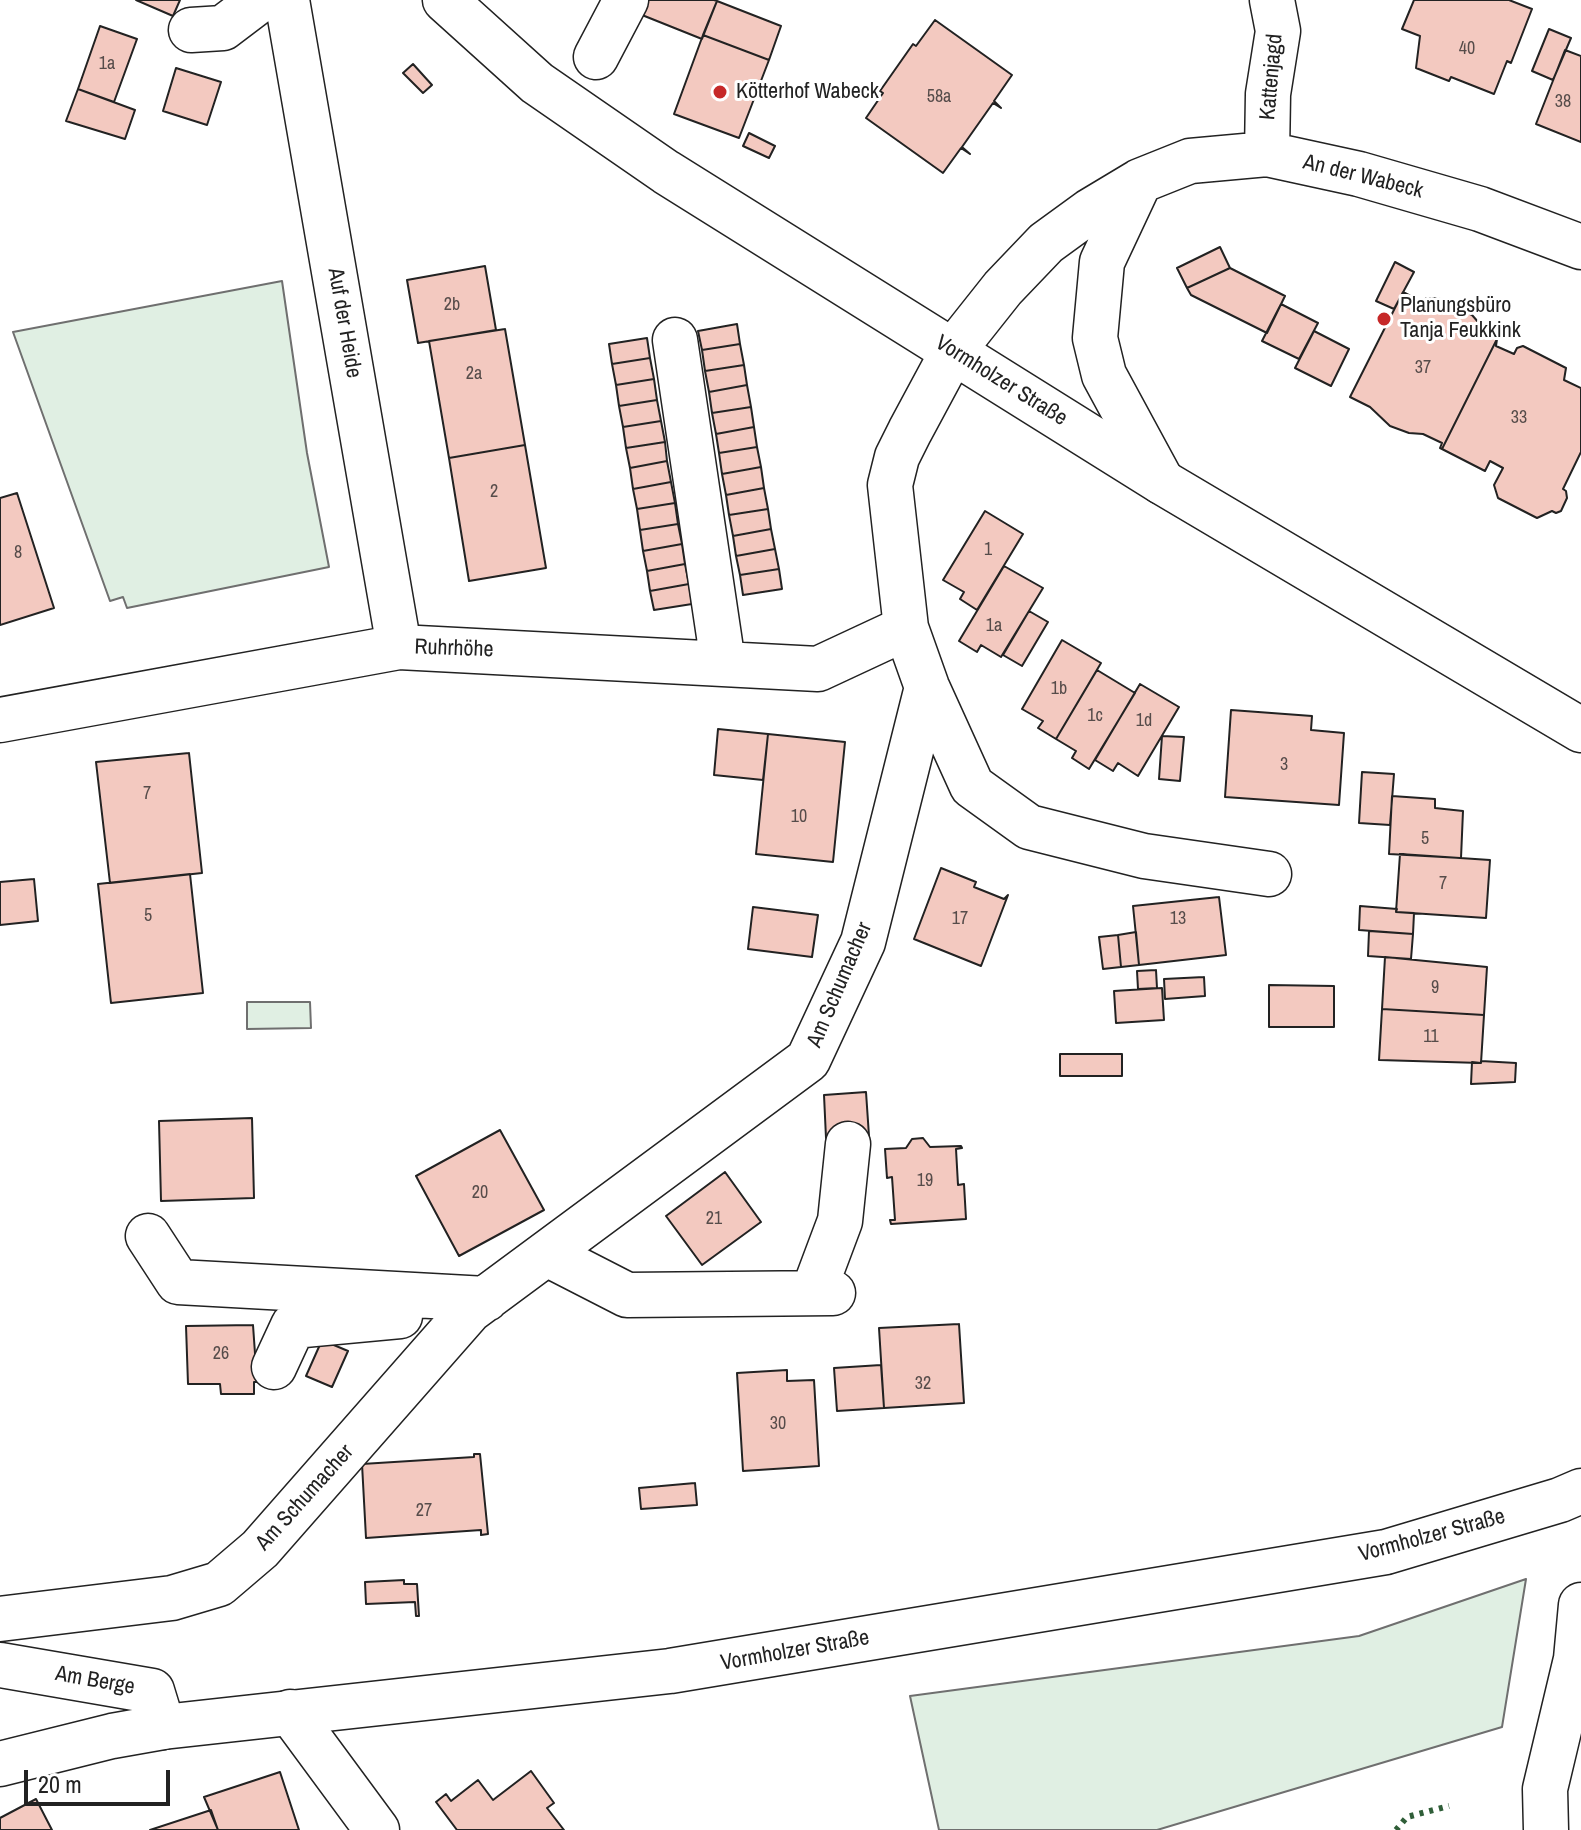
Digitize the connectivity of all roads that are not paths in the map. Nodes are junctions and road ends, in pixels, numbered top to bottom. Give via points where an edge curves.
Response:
1 (260, 0) edge
2 (287, 0) edge
3 (445, 0) edge
4 (626, 0) edge
5 (1272, 0) edge
6 (191, 30) dead end
7 (596, 57) dead end
8 (1267, 154) junction
9 (1140, 181) junction
10 (1581, 247) edge
11 (675, 340) dead end
12 (953, 351) junction
13 (1162, 482) junction
14 (906, 628) junction
15 (399, 647) junction
16 (723, 663) junction
17 (927, 687) junction
18 (0, 720) edge
19 (1581, 730) edge
20 (1269, 874) dead end
21 (848, 1144) dead end
22 (148, 1236) dead end
23 (547, 1254) junction
24 (478, 1304) junction
25 (274, 1367) dead end
26 (1581, 1491) edge
27 (1581, 1605) edge
28 (0, 1619) edge
29 (1578, 1664) edge
30 (0, 1665) edge
31 (290, 1712) junction
32 (163, 1727) junction
33 (0, 1764) edge
34 (377, 1830) edge
35 (1546, 1830) edge

1 - 6 street via 223,28
2 - 15 street, Auf der Heide
3 - 12 street, Vormholzer Straße via 537,83 666,172
4 - 7 street
5 - 8 street, Kattenjagd via 1278,31 1268,94
8 - 9 street, An der Wabeck via 1190,161
8 - 10 street, An der Wabeck via 1480,209
9 - 12 street, An der Wabeck via 1046,243
9 - 13 street via 1102,262 1095,338 1104,375
11 - 16 street
12 - 13 street, Vormholzer Straße
12 - 14 street via 903,444 890,485
13 - 19 street, Vormholzer Straße
14 - 16 street, Ruhrhöhe via 818,669
14 - 17 street
15 - 16 street, Ruhrhöhe
15 - 18 street, Ruhrhöhe
17 - 20 street via 972,786 1029,827 1144,856
17 - 23 street, Am Schumacher via 863,942 808,1060
21 - 23 street via 840,1221 823,1293 627,1295
22 - 24 street via 178,1282
23 - 24 street, Am Schumacher
24 - 25 street via 293,1326
24 - 28 street, Am Schumacher via 260,1549 219,1584 172,1598
26 - 31 street, Vormholzer Straße via 1386,1552 670,1671
27 - 29 street
29 - 35 street via 1545,1789
30 - 32 street, Am Berge via 152,1691
31 - 32 street, Vormholzer Straße
31 - 34 street
32 - 33 street, Vormholzer Straße

